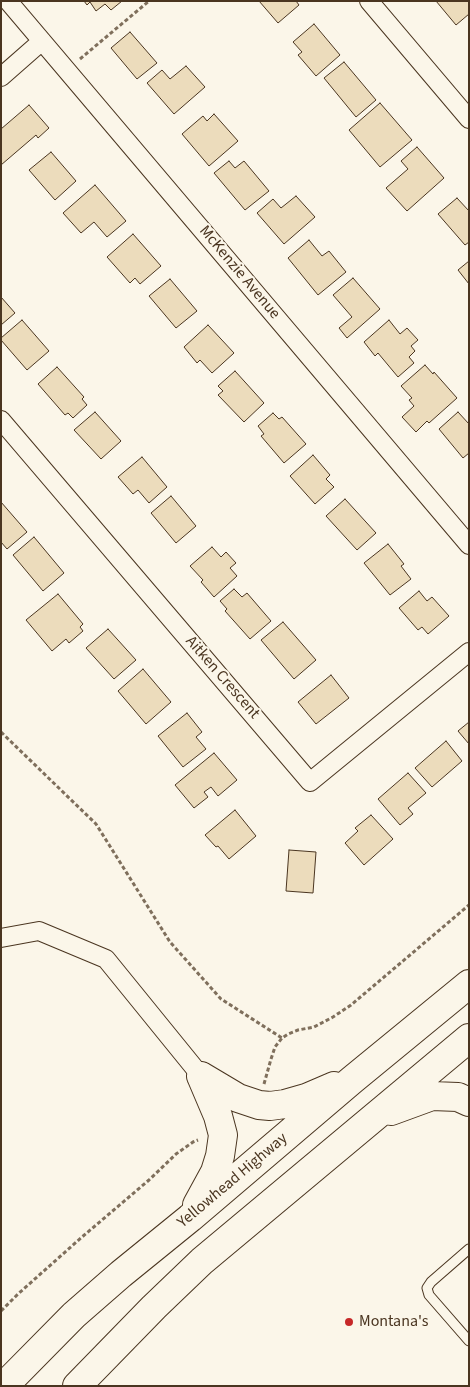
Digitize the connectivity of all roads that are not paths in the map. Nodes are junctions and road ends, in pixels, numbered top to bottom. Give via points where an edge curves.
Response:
1 (8, 1) edge
2 (369, 1) edge
3 (42, 41) junction
4 (1, 77) edge
5 (469, 119) edge
6 (1, 420) edge
7 (469, 545) edge
8 (469, 652) edge
9 (1, 938) edge
10 (469, 984) edge
11 (469, 1038) edge
12 (201, 1076) junction
13 (352, 1080) junction
14 (469, 1102) edge
15 (371, 1119) junction
16 (190, 1218) junction
17 (469, 1249) edge
18 (469, 1341) edge
19 (4, 1386) edge
20 (77, 1386) edge

1 - 3 street, McKenzie Avenue
2 - 5 street
3 - 4 street
3 - 7 street, McKenzie Avenue
6 - 8 street, Aitken Crescent via 310,782
9 - 12 street via 39,931 106,959
10 - 13 highway, Yellowhead Highway
11 - 15 highway
12 - 13 highway via 238,1098 270,1106 306,1098
12 - 16 highway via 223,1135 215,1172
13 - 16 highway, Yellowhead Highway
14 - 15 highway via 458,1097 432,1096
15 - 20 highway via 202,1261
16 - 19 highway, Yellowhead Highway via 74,1315
17 - 18 lane via 427,1288 429,1295

